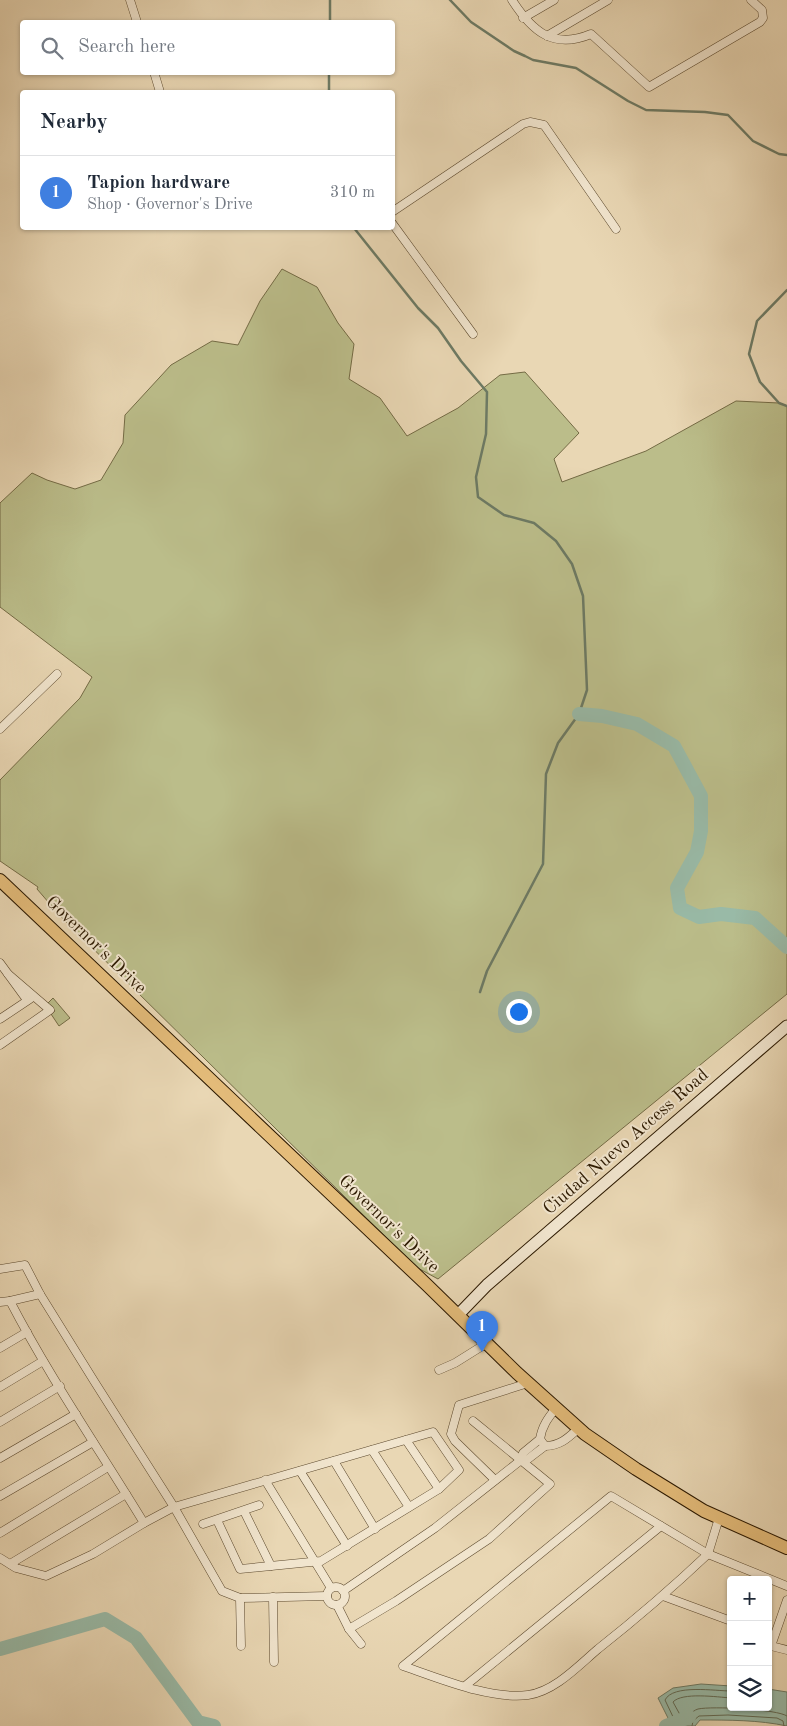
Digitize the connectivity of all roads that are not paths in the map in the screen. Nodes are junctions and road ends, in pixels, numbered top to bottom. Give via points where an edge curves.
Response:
1 (130, 0) edge
2 (512, 0) edge
3 (554, 0) edge
4 (608, 0) edge
5 (751, 0) edge
6 (523, 18) junction
7 (137, 20) edge
8 (547, 36) junction
9 (155, 75) edge
10 (159, 90) edge
11 (395, 210) edge
12 (395, 227) edge
13 (616, 229) dead end
14 (473, 334) dead end
15 (57, 674) dead end
16 (0, 729) edge
17 (0, 880) edge
18 (0, 963) edge
19 (30, 998) junction
20 (1, 1016) edge
21 (787, 1026) edge
22 (0, 1045) edge
23 (0, 1269) edge
24 (40, 1294) junction
25 (10, 1301) junction
26 (0, 1302) edge
27 (455, 1312) junction
28 (27, 1332) junction
29 (486, 1343) junction
30 (0, 1348) edge
31 (43, 1361) junction
32 (439, 1370) dead end
33 (528, 1383) junction
34 (60, 1386) junction
35 (0, 1387) edge
36 (556, 1408) junction
37 (76, 1414) junction
38 (473, 1421) dead end
39 (0, 1422) edge
40 (579, 1428) junction
41 (406, 1440) junction
42 (93, 1442) junction
43 (542, 1443) junction
44 (372, 1450) junction
45 (0, 1458) edge
46 (520, 1460) junction
47 (334, 1461) junction
48 (108, 1467) junction
49 (300, 1470) junction
50 (265, 1480) junction
51 (495, 1480) junction
52 (439, 1490) junction
53 (126, 1494) junction
54 (0, 1496) edge
55 (260, 1505) dead end
56 (174, 1506) junction
57 (409, 1507) junction
58 (244, 1511) junction
59 (719, 1518) junction
60 (216, 1520) junction
61 (144, 1523) junction
62 (203, 1524) dead end
63 (661, 1526) junction
64 (375, 1528) junction
65 (0, 1533) edge
66 (347, 1546) junction
67 (787, 1548) edge
68 (708, 1554) junction
69 (0, 1558) edge
70 (315, 1562) junction
71 (10, 1564) junction
72 (271, 1566) junction
73 (787, 1586) edge
74 (331, 1588) junction
75 (342, 1591) junction
76 (327, 1596) junction
77 (663, 1596) junction
78 (273, 1597) junction
79 (240, 1598) junction
80 (787, 1600) edge
81 (337, 1604) junction
82 (727, 1620) edge
83 (349, 1629) junction
84 (772, 1634) edge
85 (360, 1644) dead end
86 (241, 1646) dead end
87 (772, 1646) edge
88 (787, 1650) edge
89 (274, 1662) dead end
90 (465, 1686) junction

1 - 7 street
2 - 6 street
3 - 6 street
4 - 8 street
5 - 8 street via 763,13 760,22 649,87 591,34 566,40
6 - 8 street
9 - 10 street
11 - 13 street via 530,122 544,125
12 - 14 street
15 - 16 street
17 - 27 main road, Governor's Drive
18 - 19 street
19 - 20 street
19 - 22 street via 50,1010
21 - 27 street, Ciudad Nuevo Access Road
23 - 24 street via 25,1265
24 - 25 street
24 - 56 street
25 - 26 street
25 - 28 street
27 - 29 main road, Governor's Drive
28 - 30 street
28 - 31 street
29 - 32 street
29 - 33 main road, Governor's Drive
31 - 34 street
31 - 35 street
33 - 36 main road, Governor's Drive
33 - 51 street via 459,1405 451,1434
34 - 37 street
34 - 39 street
36 - 40 main road, Governor's Drive
36 - 43 street via 546,1421
37 - 42 street
37 - 45 street
38 - 46 street
40 - 43 street via 556,1446
40 - 59 main road, Governor's Drive via 659,1484
41 - 44 street
41 - 52 street
41 - 52 street via 433,1432 459,1470
42 - 48 street
42 - 54 street
43 - 46 street via 523,1453
44 - 47 street
44 - 57 street
46 - 51 street
46 - 83 street via 550,1484 489,1538 396,1602
47 - 49 street
47 - 64 street
48 - 53 street
48 - 65 street
49 - 50 street
49 - 66 street
50 - 56 street
50 - 70 street
51 - 75 street via 435,1528
52 - 57 street
53 - 61 street
53 - 71 street
55 - 58 street
56 - 61 street
56 - 79 street via 222,1591
57 - 64 street
58 - 60 street
58 - 72 street
59 - 67 main road, Governor's Drive
59 - 68 street
60 - 62 street
60 - 72 street via 240,1569
61 - 71 street via 93,1554 46,1576
63 - 68 street
63 - 90 street
63 - 90 street via 611,1496 402,1666
64 - 66 street
66 - 70 street
68 - 73 street
68 - 77 street
69 - 71 street
70 - 72 street
70 - 74 street
74 - 75 street
74 - 76 street
75 - 81 street via 344,1599
76 - 78 street
76 - 81 street via 331,1603
77 - 82 street
77 - 90 street via 554,1685 529,1695 499,1694
78 - 79 street
78 - 89 street
79 - 86 street
80 - 84 street
81 - 83 street
83 - 85 street
87 - 88 street

